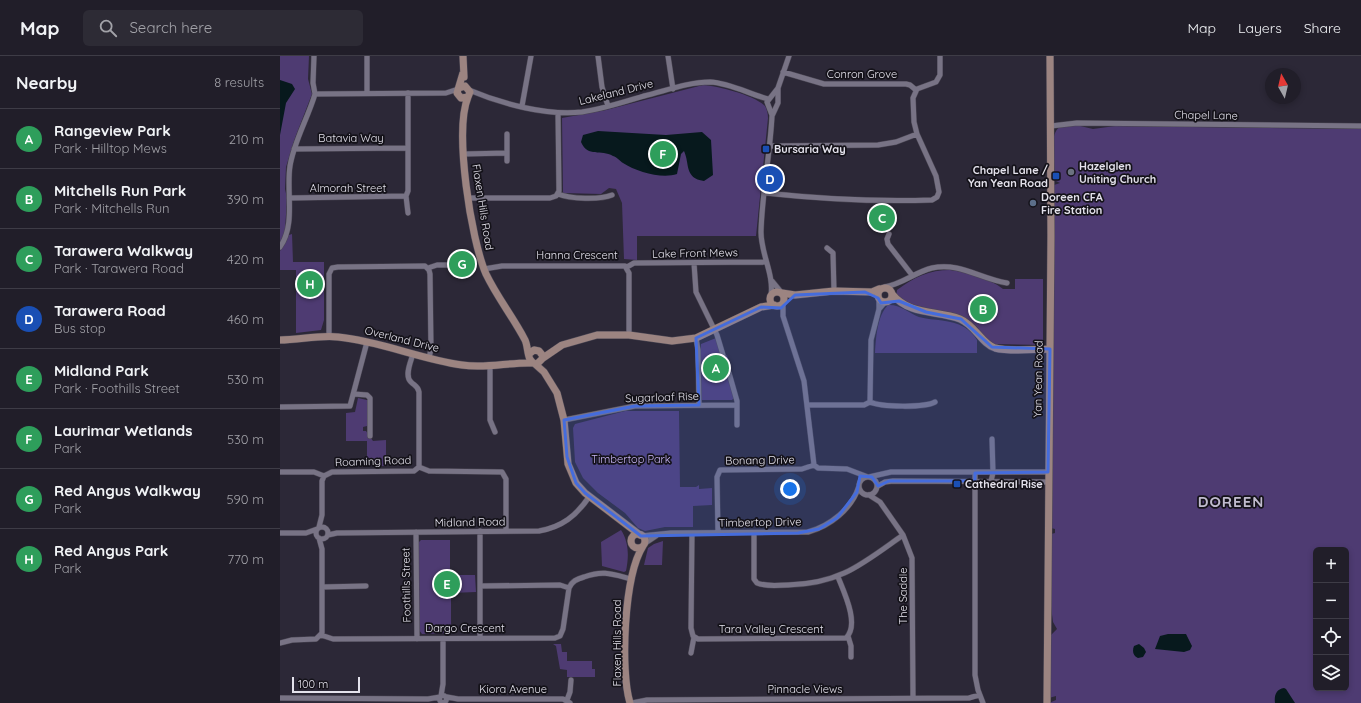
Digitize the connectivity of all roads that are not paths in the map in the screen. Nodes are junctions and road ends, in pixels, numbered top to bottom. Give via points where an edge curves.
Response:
1 (314, 56) edge
2 (367, 56) edge
3 (463, 56) edge
4 (531, 56) edge
5 (598, 56) edge
6 (668, 56) edge
7 (789, 56) edge
8 (940, 56) edge
9 (1050, 56) edge
10 (784, 72) junction
11 (463, 73) junction
12 (778, 88) junction
13 (673, 89) junction
14 (916, 90) junction
15 (367, 93) junction
16 (408, 93) junction
17 (459, 93) junction
18 (469, 93) junction
19 (315, 94) junction
20 (778, 101) junction
21 (768, 102) junction
22 (522, 106) junction
23 (608, 106) junction
24 (775, 108) junction
25 (558, 112) junction
26 (464, 113) junction
27 (772, 116) junction
28 (1051, 126) junction
29 (1361, 126) edge
30 (507, 134) dead end
31 (917, 134) junction
32 (770, 146) junction
33 (294, 148) junction
34 (408, 148) junction
35 (507, 153) junction
36 (464, 154) junction
37 (507, 161) dead end
38 (558, 194) junction
39 (765, 194) junction
40 (612, 195) dead end
41 (406, 196) junction
42 (290, 198) junction
43 (468, 198) junction
44 (408, 213) dead end
45 (889, 234) dead end
46 (280, 247) edge
47 (827, 248) dead end
48 (766, 262) junction
49 (694, 263) junction
50 (448, 265) dead end
51 (627, 267) junction
52 (428, 268) junction
53 (484, 269) junction
54 (912, 275) junction
55 (771, 280) junction
56 (1007, 283) dead end
57 (898, 284) junction
58 (882, 288) junction
59 (834, 291) junction
60 (781, 292) junction
61 (865, 292) junction
62 (892, 293) junction
63 (796, 295) junction
64 (770, 296) junction
65 (882, 300) junction
66 (899, 301) junction
67 (779, 304) junction
68 (761, 307) junction
69 (714, 330) junction
70 (629, 335) junction
71 (329, 336) junction
72 (696, 338) junction
73 (280, 340) edge
74 (525, 341) junction
75 (367, 342) junction
76 (1050, 349) junction
77 (413, 354) junction
78 (540, 354) junction
79 (529, 355) junction
80 (723, 355) dead end
81 (429, 358) junction
82 (517, 363) junction
83 (533, 364) junction
84 (490, 367) junction
85 (544, 372) junction
86 (729, 372) dead end
87 (354, 394) junction
88 (870, 402) junction
89 (935, 402) dead end
90 (699, 405) junction
91 (737, 405) junction
92 (807, 405) junction
93 (280, 407) edge
94 (564, 420) junction
95 (738, 425) dead end
96 (495, 432) dead end
97 (370, 436) dead end
98 (992, 438) dead end
99 (814, 465) junction
100 (419, 467) junction
101 (852, 471) junction
102 (280, 472) edge
103 (975, 472) junction
104 (1048, 472) junction
105 (993, 473) junction
106 (324, 476) junction
107 (868, 477) junction
108 (975, 481) junction
109 (991, 481) junction
110 (1048, 482) junction
111 (859, 484) junction
112 (877, 487) junction
113 (867, 495) junction
114 (589, 497) junction
115 (852, 500) junction
116 (880, 502) junction
117 (322, 516) junction
118 (626, 524) junction
119 (318, 528) junction
120 (506, 531) junction
121 (327, 532) junction
122 (416, 532) junction
123 (480, 532) junction
124 (280, 533) edge
125 (306, 533) junction
126 (692, 533) junction
127 (718, 533) junction
128 (754, 533) junction
129 (641, 535) junction
130 (657, 535) junction
131 (903, 535) junction
132 (318, 537) junction
133 (631, 538) junction
134 (643, 545) junction
135 (634, 547) junction
136 (322, 549) junction
137 (637, 559) junction
138 (838, 577) junction
139 (631, 579) junction
140 (366, 586) dead end
141 (480, 586) junction
142 (322, 587) junction
143 (569, 588) junction
144 (321, 636) junction
145 (848, 636) junction
146 (694, 637) junction
147 (443, 638) junction
148 (480, 638) junction
149 (417, 639) junction
150 (280, 643) edge
151 (691, 653) dead end
152 (851, 657) dead end
153 (571, 680) dead end
154 (979, 695) junction
155 (280, 698) edge
156 (913, 698) junction
157 (443, 700) edge
158 (762, 701) edge
159 (569, 702) edge
160 (631, 703) edge
161 (983, 703) edge
162 (1047, 703) edge

1 - 19 street
2 - 15 street
3 - 11 street
4 - 22 street
5 - 23 street via 602,87
6 - 13 street
7 - 10 street
8 - 14 street via 940,74 936,82
9 - 28 street, Yan Yean Road
10 - 12 street
10 - 14 street, Conron Grove via 824,84 906,84
11 - 17 street
11 - 18 street
12 - 20 street
12 - 21 street
13 - 21 street, Lakeland Drive via 699,83 717,83
13 - 23 street, Lakeland Drive
14 - 31 street via 913,94 913,106
15 - 16 street
15 - 19 street
16 - 17 street
16 - 34 street
17 - 18 street via 465,99
17 - 18 street via 464,86
17 - 26 street, Flaxen Hills Road
18 - 22 street, Lakeland Drive
18 - 26 street, Flaxen Hills Road
19 - 33 street
20 - 21 street via 774,98
20 - 24 street
21 - 24 street
21 - 27 street
22 - 25 street, Lakeland Drive
23 - 25 street, Lakeland Drive via 584,111
24 - 27 street
25 - 38 street
26 - 36 street, Flaxen Hills Road
27 - 32 street
28 - 29 street, Chapel Lane via 1077,123
28 - 76 street, Yan Yean Road
30 - 35 street
31 - 32 street via 878,145
31 - 39 street via 938,182 939,194 935,199 855,201
32 - 39 street
33 - 34 street, Batavia Way
33 - 42 street via 289,173
34 - 41 street
35 - 36 street
35 - 37 street
36 - 43 street, Flaxen Hills Road
38 - 40 street via 565,197
38 - 43 street via 550,198
39 - 48 street via 761,232
41 - 42 street, Almorah Street
41 - 44 street
42 - 46 street via 287,234
43 - 53 street, Flaxen Hills Road via 475,240
45 - 54 street via 888,244
47 - 59 street via 834,253
48 - 49 street, Lake Front Mews
48 - 55 street
49 - 51 street, Lake Front Mews via 634,263
49 - 69 street via 696,292
50 - 52 street
51 - 53 street, Hanna Crescent via 502,266
51 - 70 street, Hanna Crescent
52 - 71 street via 332,268 329,274
52 - 81 street via 431,349
53 - 74 street, Flaxen Hills Road
54 - 56 street via 934,268 954,267
54 - 57 street
55 - 60 street
55 - 64 street
57 - 58 street
57 - 62 street
58 - 61 street
58 - 62 street via 889,288
58 - 65 street
59 - 61 street
59 - 63 street
60 - 63 street
60 - 64 street
60 - 67 street via 785,297
61 - 65 street
62 - 65 street via 891,298
62 - 66 street
63 - 67 street
64 - 67 street via 770,302
64 - 68 street
65 - 66 street
65 - 88 street via 871,340
66 - 76 street via 926,312 961,319 973,327 992,347
67 - 68 street
67 - 92 street via 802,375
68 - 69 street
69 - 72 street
69 - 80 street
70 - 72 street via 666,341
70 - 78 street via 597,335
71 - 73 street, Overland Drive
71 - 75 street, Overland Drive
72 - 90 street
74 - 78 street, Flaxen Hills Road
74 - 79 street, Flaxen Hills Road
75 - 77 street, Overland Drive
75 - 87 street
76 - 104 street, Yan Yean Road
77 - 81 street, Overland Drive
77 - 100 street via 408,375 410,382 419,389
78 - 79 street, Overland Drive
78 - 83 street via 539,363
78 - 85 street
79 - 82 street, Overland Drive
79 - 83 street, Flaxen Hills Road via 529,360
81 - 84 street, Overland Drive via 462,365
82 - 83 street, Overland Drive
82 - 84 street, Overland Drive
83 - 85 street
84 - 96 street via 490,420
85 - 94 street via 557,394
86 - 91 street
87 - 93 street via 348,407
87 - 97 street via 367,395 370,398
88 - 89 street via 878,405 928,405
88 - 92 street via 864,405
90 - 91 street, Sugarloaf Rise
90 - 94 street, Sugarloaf Rise via 635,406
91 - 95 street
92 - 99 street
94 - 114 street via 570,471 576,483
98 - 105 street
99 - 101 street via 818,468
99 - 127 street, Bonang Drive via 802,469 720,470 717,477
100 - 106 street, Roaming Road via 414,471 332,472
100 - 120 street, Roaming Road via 428,471 502,472 506,477
101 - 107 street
101 - 111 street
102 - 106 street, Roaming Road via 314,472
103 - 105 street
103 - 107 street via 891,472
103 - 108 street
104 - 105 street
104 - 110 street, Yan Yean Road
105 - 109 street
106 - 117 street
107 - 111 street via 862,478
107 - 112 street via 874,479
108 - 109 street
108 - 112 street via 889,481
108 - 154 street via 975,675
109 - 110 street
110 - 162 street, Yan Yean Road
111 - 113 street via 861,492
111 - 115 street, Timbertop Drive
112 - 113 street via 874,493
112 - 116 street, The Saddle
113 - 115 street
113 - 116 street, The Saddle
114 - 118 street
114 - 120 street, Midland Road via 575,514 554,527 539,531
115 - 128 street, Timbertop Drive via 837,518 819,529 798,533
116 - 131 street, The Saddle
117 - 119 street
117 - 121 street
118 - 129 street
118 - 133 street
119 - 121 street, Midland Road
119 - 125 street
119 - 132 street
120 - 123 street, Midland Road
121 - 122 street, Midland Road
121 - 132 street
121 - 136 street
122 - 123 street, Midland Road
122 - 149 street, Foothills Street
123 - 141 street
124 - 125 street
125 - 132 street
126 - 127 street, Timbertop Drive
126 - 130 street, Timbertop Drive
126 - 146 street via 691,628
127 - 128 street, Timbertop Drive
128 - 138 street via 754,575 758,583 809,584
129 - 130 street, Timbertop Drive
129 - 133 street
129 - 134 street via 645,540
130 - 134 street
131 - 138 street via 861,565
131 - 156 street, The Saddle via 910,548 913,566
132 - 136 street
133 - 135 street
134 - 135 street via 639,548
134 - 137 street, Flaxen Hills Road
135 - 137 street
136 - 142 street
137 - 139 street, Flaxen Hills Road
138 - 145 street via 850,610 851,630
139 - 143 street via 600,572 578,578
139 - 160 street, Flaxen Hills Road via 626,607 626,681
140 - 142 street
141 - 143 street
141 - 148 street
142 - 144 street
143 - 148 street, Dargo Crescent via 560,636
144 - 149 street, Dargo Crescent via 333,639
144 - 150 street, Dargo Crescent via 316,639
145 - 146 street, Tara Valley Crescent via 840,639
145 - 152 street
146 - 151 street
147 - 148 street, Dargo Crescent
147 - 149 street, Dargo Crescent
147 - 157 street
153 - 159 street, Kiora Avenue
154 - 156 street, Pinnacle Views via 969,698
154 - 161 street
155 - 157 street, Kiora Avenue
156 - 158 street, Pinnacle Views
157 - 159 street, Kiora Avenue
158 - 160 street, Pinnacle Views via 647,700

